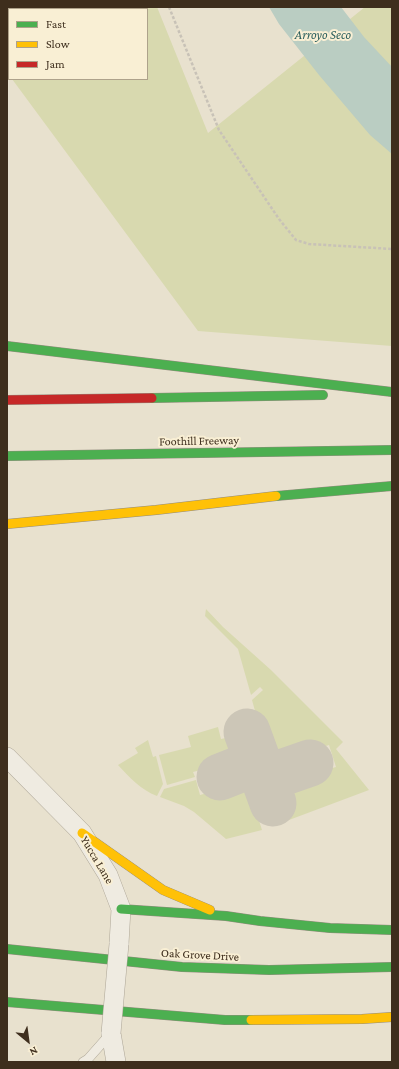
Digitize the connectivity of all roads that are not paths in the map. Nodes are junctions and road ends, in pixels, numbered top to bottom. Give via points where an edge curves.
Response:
1 (7, 346) edge
2 (392, 393) edge
3 (329, 395) dead end
4 (345, 395) dead end
5 (7, 400) edge
6 (392, 450) edge
7 (7, 456) edge
8 (392, 486) edge
9 (7, 524) edge
10 (7, 757) edge
11 (82, 833) junction
12 (121, 909) junction
13 (226, 916) junction
14 (392, 930) edge
15 (7, 949) edge
16 (392, 967) edge
17 (7, 1002) edge
18 (392, 1017) edge
19 (111, 1033) junction
20 (83, 1062) edge
21 (116, 1062) edge

1 - 2 main road
2 - 4 main road
3 - 5 main road
6 - 7 main road, Foothill Freeway
8 - 9 main road
10 - 11 street, Yucca Lane
11 - 12 street, Yucca Lane via 108,875
11 - 13 main road via 163,890
12 - 13 main road
12 - 19 street, Yucca Lane, bridge
13 - 14 main road via 330,928
15 - 16 main road, Oak Grove Drive via 182,967 269,970
17 - 18 main road via 225,1020 362,1020
19 - 20 lane
19 - 21 street, Yucca Lane

